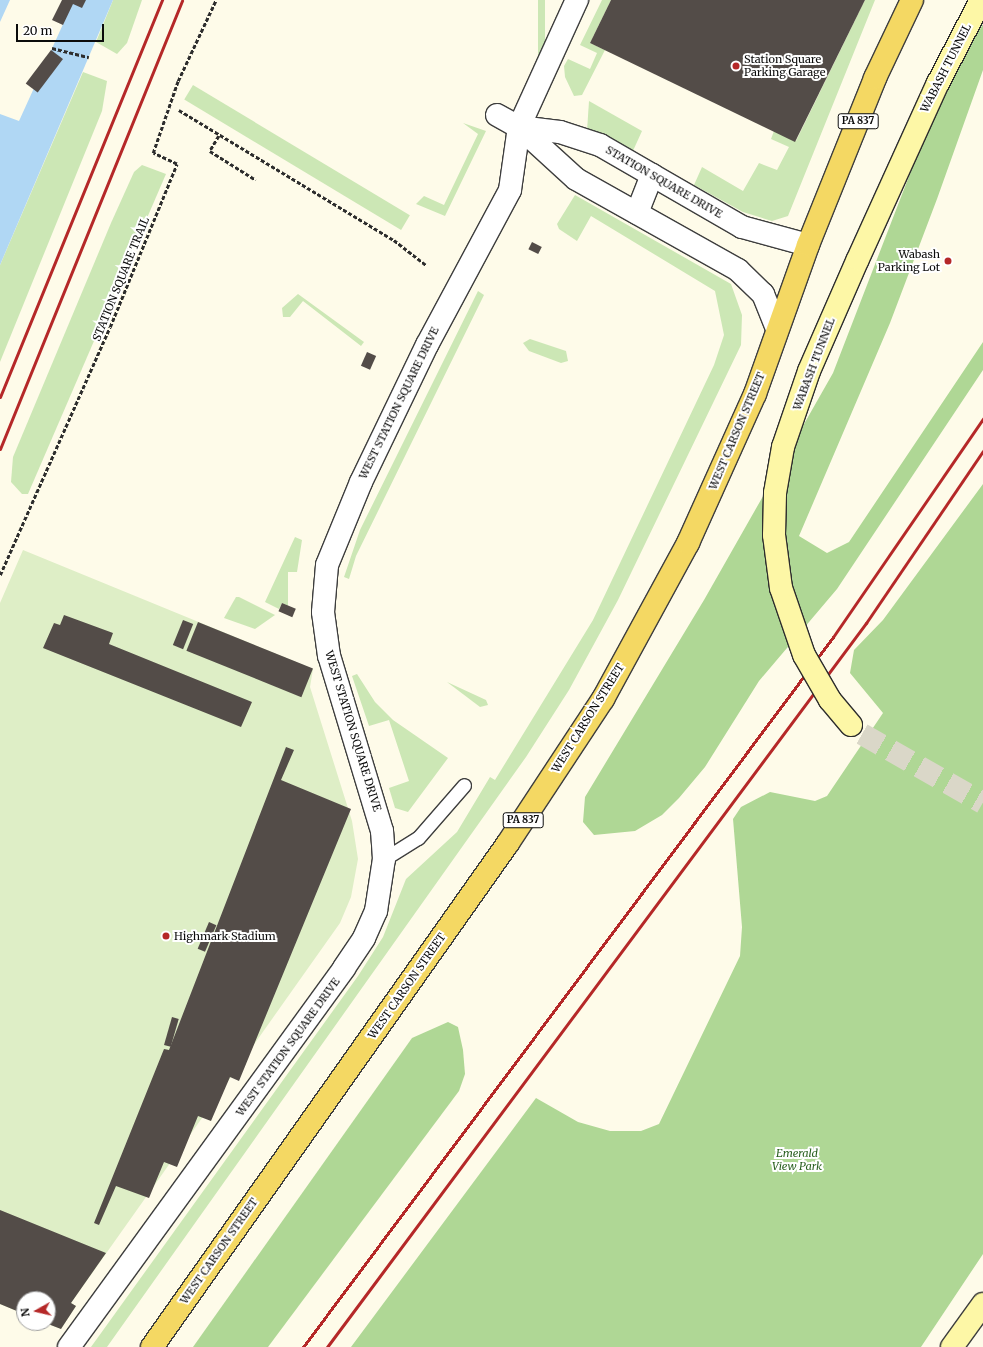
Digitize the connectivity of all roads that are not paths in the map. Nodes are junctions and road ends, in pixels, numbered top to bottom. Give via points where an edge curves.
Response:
1 (577, 0) edge
2 (912, 0) edge
3 (982, 0) edge
4 (497, 115) dead end
5 (519, 127) junction
6 (652, 175) junction
7 (636, 213) junction
8 (808, 245) junction
9 (778, 328) junction
10 (856, 730) tunnel mouth
11 (464, 785) dead end
12 (384, 859) junction
13 (983, 1304) edge
14 (69, 1347) edge
15 (152, 1347) edge
16 (952, 1347) edge

1 - 5 street, WEST STATION SQUARE DRIVE
2 - 8 main road, WEST CARSON STREET / PA 837 via 875,78
3 - 10 street, WABASH TUNNEL, bridge via 938,83 809,371 779,470 775,493 776,564 787,612 813,672
4 - 5 street
5 - 6 street, STATION SQUARE DRIVE via 560,132 600,145
5 - 7 street via 576,179
5 - 12 street, WEST STATION SQUARE DRIVE via 510,190 426,345 361,482 327,565 323,612 329,656 375,801
6 - 7 street
6 - 8 street, STATION SQUARE DRIVE via 742,227
7 - 9 street via 743,274 763,294
8 - 9 main road, WEST CARSON STREET / PA 837
9 - 15 main road, WEST CARSON STREET / PA 837 via 755,394 688,543 603,699 508,843
11 - 12 lane via 418,838
12 - 14 street, WEST STATION SQUARE DRIVE via 376,911 364,938
13 - 16 street

